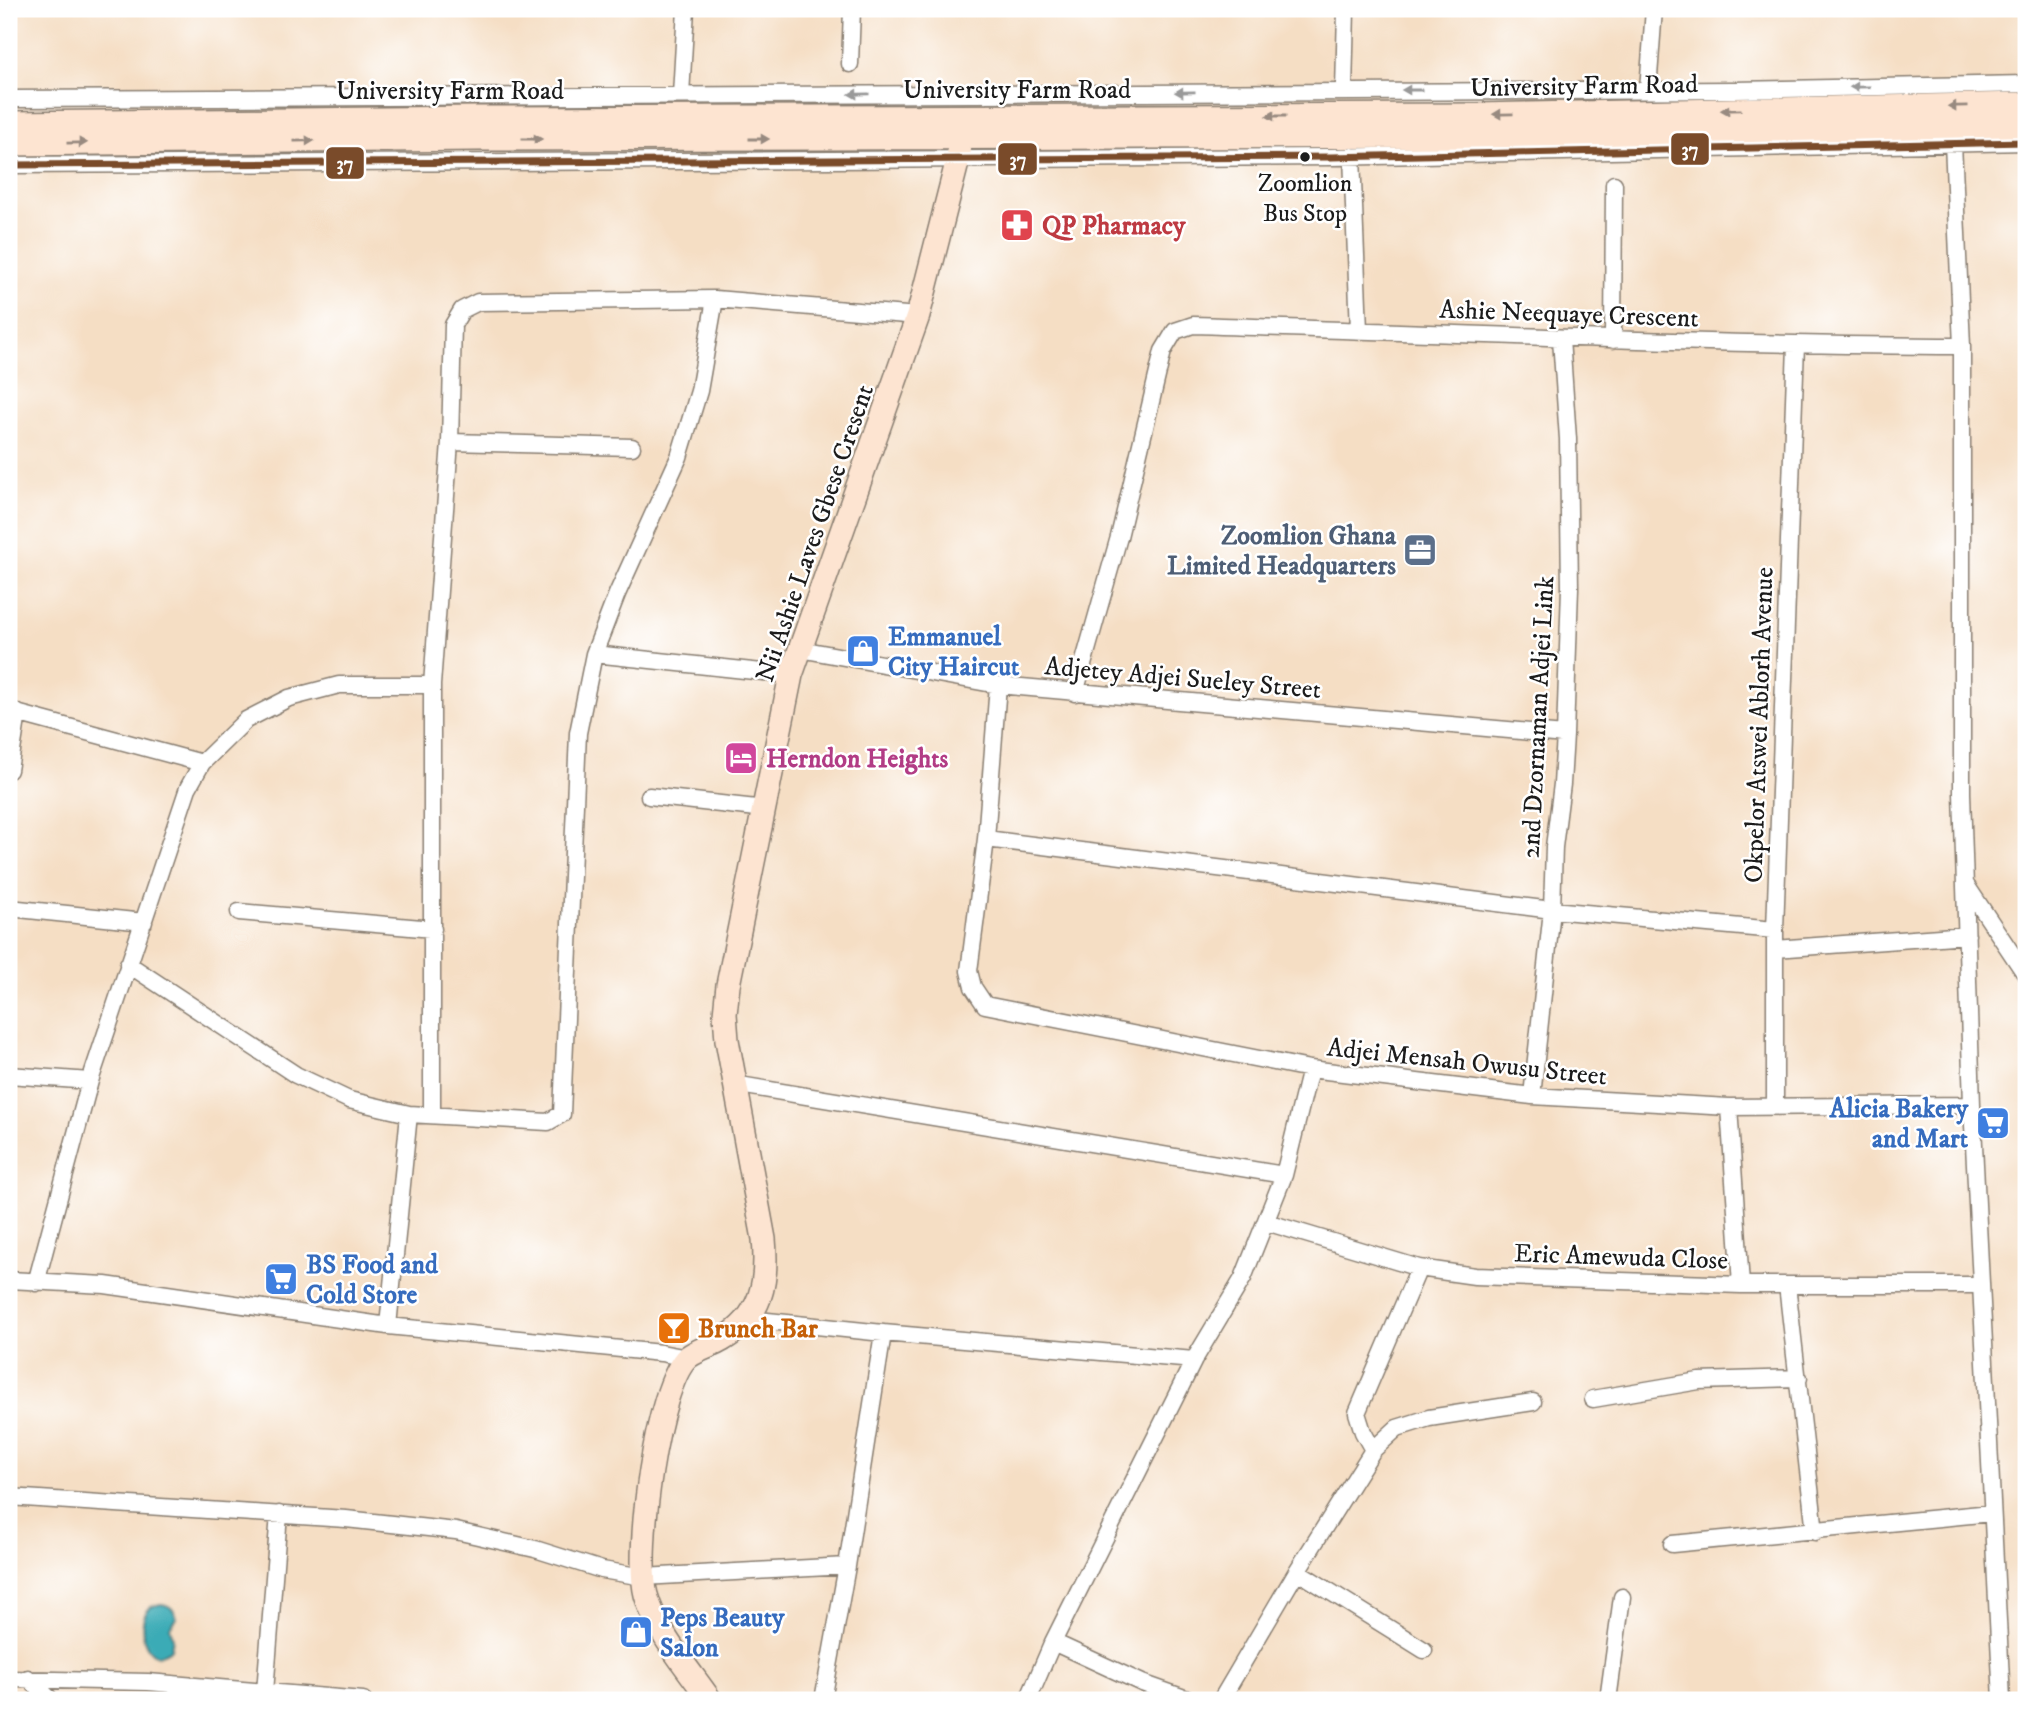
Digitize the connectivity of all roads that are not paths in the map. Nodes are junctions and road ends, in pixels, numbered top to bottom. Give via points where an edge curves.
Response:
1 (686, 9) edge
2 (852, 9) edge
3 (1346, 9) edge
4 (1654, 9) edge
5 (850, 64) dead end
6 (2026, 84) edge
7 (1648, 90) junction
8 (1344, 91) junction
9 (681, 95) junction
10 (9, 99) edge
11 (2026, 104) edge
12 (9, 123) edge
13 (2026, 125) edge
14 (961, 138) junction
15 (2026, 142) edge
16 (1953, 143) junction
17 (9, 144) edge
18 (1352, 156) junction
19 (9, 165) edge
20 (1614, 184) dead end
21 (715, 299) junction
22 (918, 316) junction
23 (1359, 330) junction
24 (1561, 339) junction
25 (1613, 340) junction
26 (1796, 345) junction
27 (1962, 346) junction
28 (450, 442) junction
29 (632, 447) dead end
30 (800, 649) junction
31 (594, 654) junction
32 (791, 676) junction
33 (432, 685) junction
34 (998, 685) junction
35 (1075, 693) junction
36 (14, 712) edge
37 (1565, 735) junction
38 (202, 763) junction
39 (9, 770) edge
40 (649, 796) dead end
41 (765, 808) junction
42 (986, 839) junction
43 (1966, 885) junction
44 (9, 908) edge
45 (1552, 910) junction
46 (239, 912) dead end
47 (144, 922) junction
48 (433, 929) junction
49 (1775, 930) junction
50 (1967, 935) junction
51 (1775, 949) junction
52 (128, 964) junction
53 (2026, 975) edge
54 (1310, 1069) junction
55 (9, 1075) edge
56 (90, 1082) junction
57 (734, 1084) junction
58 (1532, 1096) junction
59 (1972, 1105) junction
60 (1774, 1106) junction
61 (1729, 1107) junction
62 (410, 1114) junction
63 (432, 1115) junction
64 (1284, 1175) junction
65 (1266, 1223) junction
66 (1419, 1268) junction
67 (9, 1280) edge
68 (36, 1283) junction
69 (1741, 1285) junction
70 (1787, 1285) junction
71 (1981, 1285) junction
72 (749, 1319) junction
73 (388, 1326) junction
74 (883, 1333) junction
75 (688, 1358) junction
76 (1194, 1360) junction
77 (1799, 1378) junction
78 (1593, 1399) dead end
79 (1533, 1402) dead end
80 (1373, 1450) junction
81 (9, 1497) edge
82 (1991, 1513) junction
83 (279, 1514) junction
84 (1815, 1532) junction
85 (1672, 1545) dead end
86 (847, 1566) junction
87 (1297, 1571) junction
88 (643, 1577) junction
89 (1622, 1597) dead end
90 (1052, 1642) junction
91 (1424, 1650) dead end
92 (28, 1678) junction
93 (9, 1679) edge
94 (265, 1692) junction
95 (51, 1700) edge
96 (363, 1700) edge
97 (710, 1700) edge
98 (823, 1700) edge
99 (1028, 1700) edge
100 (1190, 1700) edge
101 (1221, 1700) edge
102 (1608, 1700) edge
103 (2002, 1700) edge

1 - 9 street
2 - 5 street
3 - 8 street
4 - 7 street
6 -> 7 street
7 -> 8 street
8 -> 9 street
9 - 10 street
11 -> 14 street, University Farm Road via 1477,115
12 - 14 street, University Farm Road via 478,118
13 - 14 street, University Farm Road via 1478,136
17 -> 14 street, University Farm Road
14 - 18 street
14 - 19 street via 297,162
14 - 22 street, Nii Ashie Laves Gbese Cresent
15 - 16 street
16 - 18 street
16 - 27 street
18 - 23 street
20 - 25 street
21 - 22 street
21 - 28 street via 478,302 461,310 453,325
21 - 31 street via 699,391 679,457
22 - 30 street, Nii Ashie Laves Gbese Cresent
23 - 24 street, Ashie Neequaye Crescent
23 - 35 street, Ashie Neequaye Crescent via 1193,326 1175,331 1163,351 1119,537
24 - 25 street, Ashie Neequaye Crescent
24 - 37 street, 2nd Dzornaman Adjei Link via 1570,588
25 - 26 street, Ashie Neequaye Crescent
26 - 27 street, Ashie Neequaye Crescent
26 - 49 street, Okpelor Atswei Ablorh Avenue
27 - 43 street
28 - 29 street
28 - 33 street
30 - 32 street, Nii Ashie Laves Gbese Cresent
30 - 34 street, Adjetey Adjei Sueley Street
31 - 32 street
31 - 63 street via 578,733 562,1114 548,1122
32 - 41 street, Nii Ashie Laves Gbese Cresent
33 - 38 street via 339,685 289,698 246,720
33 - 48 street
34 - 35 street, Adjetey Adjei Sueley Street
34 - 42 street
35 - 37 street, Adjetey Adjei Sueley Street
36 - 38 street
36 - 39 street
37 - 45 street, 2nd Dzornaman Adjei Link
38 - 47 street via 188,788
40 - 41 street
41 - 57 street, Nii Ashie Laves Gbese Cresent via 728,985 725,1014
42 - 45 street
42 - 54 street, Adjei Mensah Owusu Street via 969,971 972,987 985,1005
43 - 50 street
43 - 53 street
44 - 47 street
45 - 49 street
45 - 58 street, 2nd Dzornaman Adjei Link
46 - 48 street
47 - 52 street
48 - 63 street
49 - 51 street, Okpelor Atswei Ablorh Avenue
50 - 51 street
50 - 59 street
51 - 60 street, Okpelor Atswei Ablorh Avenue
52 - 56 street
52 - 62 street via 296,1075 349,1100
54 - 58 street, Adjei Mensah Owusu Street
54 - 64 street
55 - 56 street
56 - 68 street
57 - 64 street
57 - 72 street, Nii Ashie Laves Gbese Cresent via 765,1255 762,1289
58 - 61 street, Adjei Mensah Owusu Street
59 - 60 street, Adjei Mensah Owusu Street
59 - 71 street
60 - 61 street, Adjei Mensah Owusu Street
61 - 69 street
62 - 63 street
62 - 73 street
64 - 65 street
65 - 66 street, Eric Amewuda Close
65 - 76 street via 1243,1278
66 - 69 street, Eric Amewuda Close via 1475,1276
66 - 80 street via 1357,1413
67 - 68 street
68 - 73 street via 105,1285
69 - 70 street, Eric Amewuda Close
70 - 71 street, Eric Amewuda Close
70 - 77 street
71 - 82 street
72 - 74 street
72 - 75 street, Nii Ashie Laves Gbese Cresent
73 - 75 street
74 - 76 street
74 - 86 street
75 - 88 street via 672,1383 660,1420 647,1507
76 - 90 street
77 - 78 street via 1699,1381
77 - 84 street
79 - 80 street via 1429,1418 1397,1429
80 - 87 street
81 - 83 street
82 - 84 street
82 - 103 street
83 - 88 street via 456,1531
83 - 94 street
84 - 85 street
86 - 88 street
86 - 98 street
87 - 91 street
87 - 101 street
88 - 97 street via 654,1616
89 - 102 street
90 - 99 street
90 - 100 street
92 - 93 street
92 - 94 street
92 - 95 street
94 - 96 street

